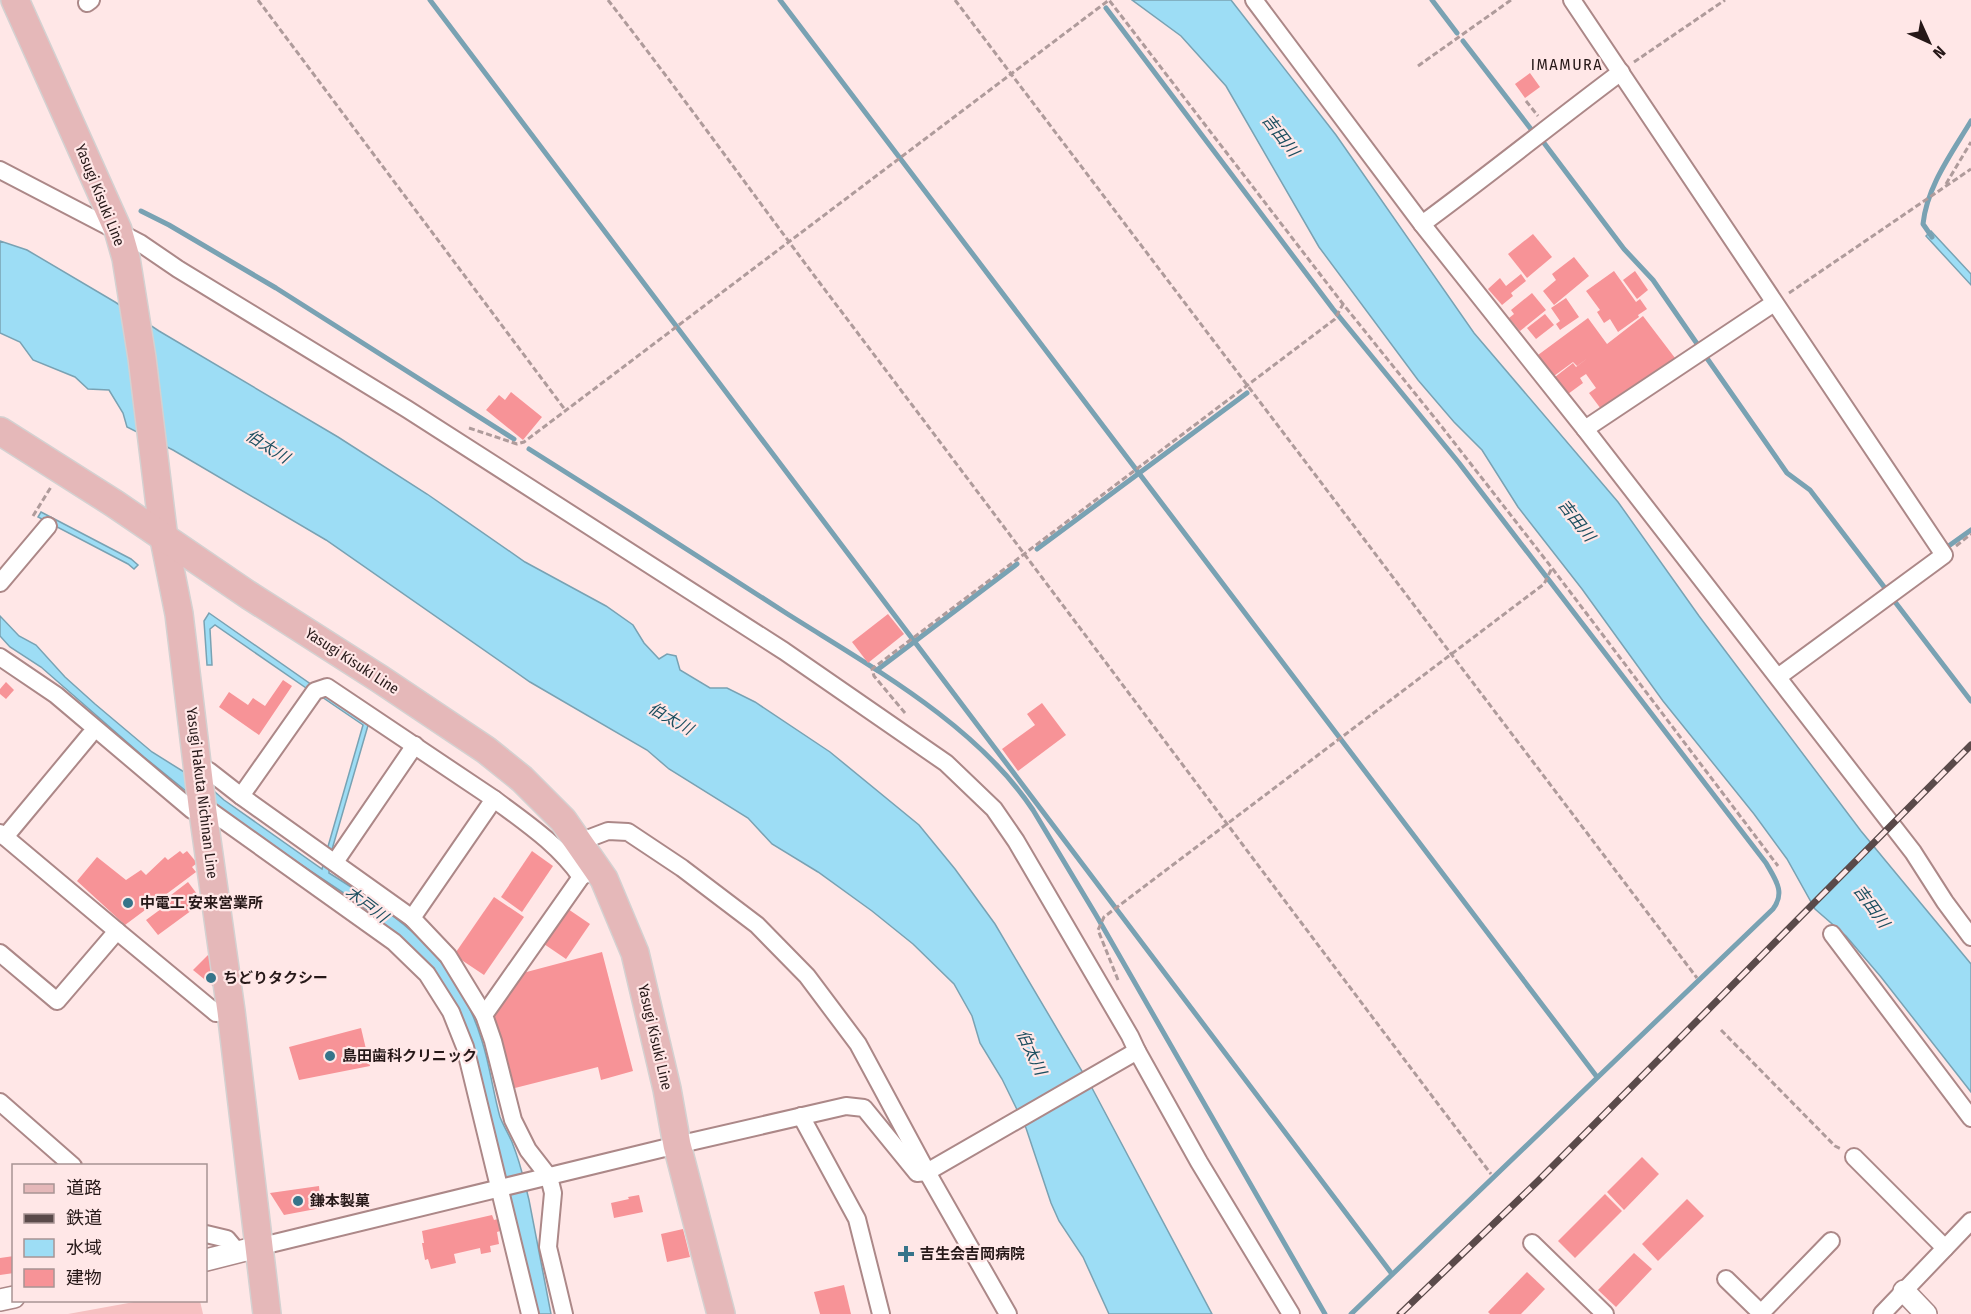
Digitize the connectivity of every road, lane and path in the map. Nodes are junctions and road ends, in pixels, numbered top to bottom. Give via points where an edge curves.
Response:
1 (15, 0) edge
2 (258, 0) edge
3 (609, 0) edge
4 (955, 0) edge
5 (1254, 0) edge
6 (1511, 0) edge
7 (1572, 0) edge
8 (1725, 0) edge
9 (1418, 66) dead end
10 (1621, 72) junction
11 (1011, 74) junction
12 (1971, 142) edge
13 (1971, 169) edge
14 (0, 170) edge
15 (1944, 188) junction
16 (1422, 224) junction
17 (118, 230) junction
18 (789, 242) junction
19 (1774, 303) junction
20 (1343, 304) junction
21 (1247, 385) junction
22 (566, 411) junction
23 (462, 426) dead end
24 (1585, 429) junction
25 (0, 431) edge
26 (50, 488) dead end
27 (33, 516) dead end
28 (48, 526) dead end
29 (164, 539) junction
30 (1024, 553) junction
31 (1552, 568) junction
32 (0, 583) edge
33 (1451, 654) junction
34 (0, 657) edge
35 (1778, 677) junction
36 (910, 719) dead end
37 (89, 736) dead end
38 (415, 745) junction
39 (199, 770) junction
40 (241, 796) junction
41 (494, 799) junction
42 (203, 807) junction
43 (1226, 825) junction
44 (2, 835) edge
45 (579, 842) junction
46 (335, 862) junction
47 (1778, 866) dead end
48 (588, 872) junction
49 (412, 918) junction
50 (117, 931) junction
51 (1832, 934) dead end
52 (1971, 937) edge
53 (0, 953) edge
54 (1697, 978) dead end
55 (1118, 981) dead end
56 (231, 1011) junction
57 (484, 1015) junction
58 (1721, 1030) dead end
59 (1132, 1054) junction
60 (0, 1102) edge
61 (801, 1116) junction
62 (1971, 1118) edge
63 (677, 1145) junction
64 (1854, 1156) joint
65 (71, 1164) edge
66 (931, 1169) junction
67 (1491, 1174) dead end
68 (549, 1177) junction
69 (503, 1187) junction
70 (1971, 1221) edge
71 (207, 1234) edge
72 (1831, 1242) dead end
73 (1532, 1243) dead end
74 (1945, 1248) junction
75 (248, 1249) junction
76 (207, 1260) edge
77 (1726, 1279) dead end
78 (1904, 1291) junction
79 (1603, 1313) edge
80 (1762, 1313) edge
81 (267, 1314) edge
82 (530, 1314) edge
83 (564, 1314) edge
84 (720, 1314) edge
85 (882, 1314) edge
86 (1008, 1314) edge
87 (1291, 1314) edge
88 (1882, 1314) edge
89 (1926, 1314) edge

1 - 17 main road, Yasugi Kisuki Line
2 - 22 path
3 - 18 path
4 - 11 path
5 - 16 street
6 - 9 path
7 - 10 street
8 - 10 path
10 - 16 street
10 - 19 street
11 - 18 path
11 - 20 path via 1109,0
11 - 21 path
12 - 15 path
13 - 15 path
14 - 17 street
15 - 19 path
16 - 24 street
17 - 29 main road, Yasugi Kisuki Line via 142,358
17 - 59 street via 417,415 784,651 946,763 994,809 1016,841 1130,1036
18 - 22 path
18 - 30 path
19 - 24 street
19 - 35 street via 1944,555
20 - 21 path via 1335,319
20 - 31 path
21 - 30 path
21 - 33 path
22 - 23 path via 520,443
24 - 35 street
25 - 29 main road
26 - 27 path
28 - 32 street
29 - 39 main road, Yasugi Hakuta Nichinan Line via 179,614
29 - 45 main road, Yasugi Kisuki Line via 486,750 542,798
30 - 36 path via 872,669
30 - 43 path
31 - 33 path via 1544,584
31 - 47 path
33 - 43 path
33 - 54 path
34 - 42 street via 56,695 192,810
35 - 52 street via 1912,852
37 - 44 street
38 - 40 street via 327,687 315,690
38 - 41 street
38 - 46 street
39 - 40 street via 209,771
39 - 42 main road, Yasugi Hakuta Nichinan Line
40 - 46 street
41 - 48 street via 571,863
41 - 49 street
42 - 56 main road, Yasugi Hakuta Nichinan Line
42 - 69 street via 394,942 427,974 451,1012 465,1047
43 - 55 path via 1104,917 1098,930
43 - 67 path
44 - 50 street
45 - 48 main road, Yasugi Kisuki Line
45 - 66 street via 608,831 628,832 758,925 807,976 858,1044
46 - 49 street
48 - 57 street
48 - 63 main road, Yasugi Kisuki Line via 604,879 635,953
49 - 57 street via 448,956
50 - 53 street via 57,1001
50 - 56 street via 216,1013
51 - 62 street
56 - 75 main road, Yasugi Hakuta Nichinan Line
57 - 68 street via 513,1120 528,1150
58 - 64 path via 1835,1146
59 - 66 street
59 - 87 street
60 - 65 street
61 - 63 street
61 - 66 street via 846,1106 864,1108 917,1173
61 - 85 street via 857,1219
63 - 68 street
63 - 84 main road, Yasugi Kisuki Line
64 - 74 street
66 - 86 street
68 - 69 street
68 - 83 street via 554,1193 548,1247
69 - 75 street
69 - 82 street
70 - 74 street
71 - 75 street
72 - 80 street
73 - 79 street
74 - 78 street
75 - 76 street
75 - 81 main road, Yasugi Hakuta Nichinan Line
77 - 80 street
78 - 88 street
78 - 89 street

